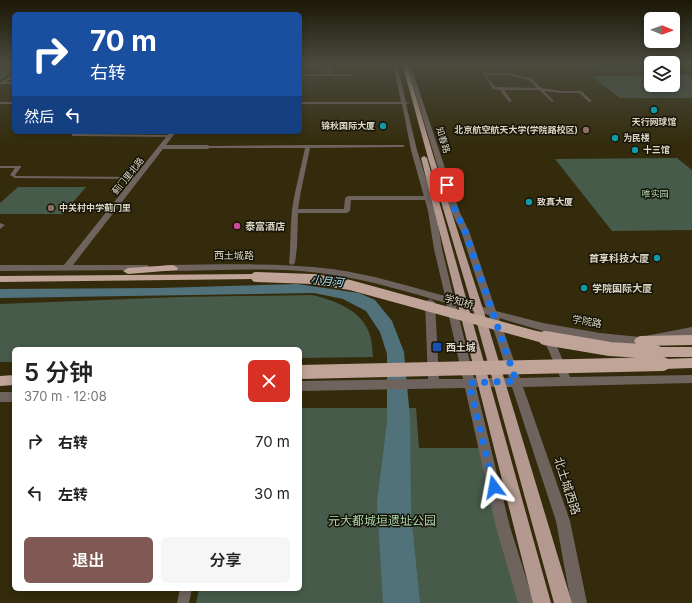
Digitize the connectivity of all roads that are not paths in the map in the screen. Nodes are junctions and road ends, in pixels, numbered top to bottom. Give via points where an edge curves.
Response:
1 (403, 91) edge
2 (404, 91) edge
3 (412, 91) edge
4 (417, 91) edge
5 (503, 91) edge
6 (542, 91) edge
7 (556, 91) edge
8 (510, 101) dead end
9 (552, 101) dead end
10 (590, 101) dead end
11 (0, 102) edge
12 (12, 102) edge
13 (302, 103) edge
14 (406, 103) junction
15 (76, 134) edge
16 (110, 134) edge
17 (161, 134) edge
18 (172, 134) edge
19 (308, 146) junction
20 (403, 146) dead end
21 (162, 147) junction
22 (208, 147) joint
23 (0, 167) edge
24 (138, 178) junction
25 (428, 198) junction
26 (295, 211) junction
27 (292, 263) dead end
28 (67, 267) junction
29 (0, 268) edge
30 (173, 268) junction
31 (0, 279) edge
32 (43, 279) junction
33 (430, 296) junction
34 (451, 302) junction
35 (464, 305) junction
36 (478, 309) junction
37 (492, 313) junction
38 (543, 327) junction
39 (692, 331) edge
40 (692, 340) edge
41 (640, 341) junction
42 (692, 352) edge
43 (692, 363) edge
44 (302, 372) edge
45 (692, 379) edge
46 (12, 380) edge
47 (0, 381) edge
48 (516, 381) junction
49 (567, 381) junction
50 (500, 382) junction
51 (476, 383) junction
52 (430, 385) junction
53 (302, 386) edge
54 (0, 397) edge
55 (12, 397) edge
56 (186, 591) edge
57 (183, 603) edge
58 (526, 603) edge
59 (542, 603) edge
60 (563, 603) edge
61 (579, 603) edge

1 - 14 street
2 - 14 main road
3 - 36 main road, 知春路
4 - 37 street, 知春路
5 - 8 street
6 - 9 street
7 - 10 street via 580,92
11 - 12 street
13 - 14 street
14 - 25 street via 414,150
14 - 35 main road
15 - 16 street via 74,136
16 - 17 street
17 - 18 street
18 - 21 street, 蓟门里北路
19 - 20 street
19 - 22 street
19 - 26 street
21 - 22 street
21 - 24 street, 蓟门里北路
23 - 24 street via 19,167 12,175 15,177
24 - 28 street, 蓟门里北路
25 - 26 street via 348,198 347,211
25 - 34 street
26 - 27 street
28 - 29 street, 西土城路
28 - 30 street, 西土城路
30 - 32 highway
30 - 33 street, 西土城路 via 296,268 375,280
31 - 32 highway
32 - 42 highway, 学知桥, bridge via 313,279 350,285 536,336 610,349
33 - 34 street, 西土城路
33 - 52 street
34 - 35 street, 西土城路
34 - 51 street
35 - 36 street, 西土城路
35 - 51 main road
36 - 37 street, 学院路
36 - 50 main road, 知春路
37 - 38 street, 学院路
37 - 48 street, 知春路
38 - 41 street, 学院路
38 - 49 street
39 - 41 street, 学院路
40 - 41 highway
43 - 44 highway, bridge
45 - 49 street
46 - 47 highway
48 - 49 street
48 - 50 street
48 - 61 street, 北土城西路 via 563,521
50 - 51 street
50 - 60 main road
51 - 52 street
51 - 58 street via 503,526
51 - 59 main road
52 - 53 street
54 - 55 street
56 - 57 street

